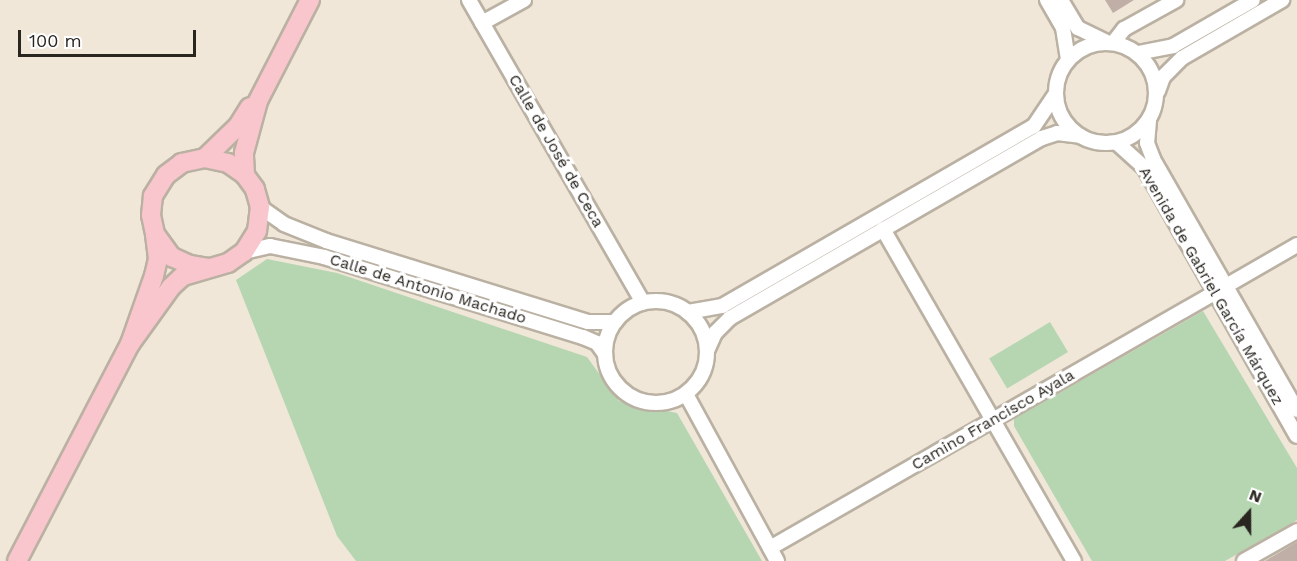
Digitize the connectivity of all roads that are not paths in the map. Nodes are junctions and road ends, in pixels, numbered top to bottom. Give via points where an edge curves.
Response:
1 (310, 0) edge
2 (469, 0) edge
3 (524, 0) edge
4 (1047, 0) edge
5 (1061, 0) edge
6 (1176, 0) edge
7 (1253, 0) edge
8 (1282, 0) edge
9 (482, 23) junction
10 (1110, 43) junction
11 (1138, 53) junction
12 (1068, 59) junction
13 (272, 72) junction
14 (1157, 93) junction
15 (1055, 95) junction
16 (1149, 121) junction
17 (1080, 136) junction
18 (1117, 143) junction
19 (205, 158) junction
20 (245, 175) junction
21 (260, 207) junction
22 (883, 229) junction
23 (155, 234) junction
24 (1297, 245) edge
25 (244, 252) junction
26 (208, 268) junction
27 (1221, 289) junction
28 (643, 303) junction
29 (688, 312) junction
30 (615, 322) junction
31 (130, 344) junction
32 (707, 351) junction
33 (605, 354) junction
34 (1292, 390) edge
35 (686, 394) junction
36 (1297, 410) edge
37 (993, 420) junction
38 (1297, 436) edge
39 (1297, 531) edge
40 (770, 549) junction
41 (17, 561) edge
42 (777, 561) edge
43 (1074, 561) edge
44 (1244, 561) edge

1 - 13 main road
2 - 9 street, Calle de José de Ceca
3 - 9 street
4 - 12 street via 1063,28
5 - 10 street via 1078,28
6 - 10 street via 1124,29
7 - 11 street via 1173,46
8 - 14 street via 1182,58 1163,77
9 - 28 street, Calle de José de Ceca
10 - 11 street
10 - 12 street via 1091,44
11 - 14 street via 1149,65
12 - 15 street via 1056,82
13 - 19 main road via 238,126
13 - 20 main road via 249,127
14 - 16 street
15 - 17 street via 1059,113
15 - 29 street via 1034,126 722,306
16 - 18 street via 1136,135
16 - 27 street, Avenida de Gabriel García Márquez via 1147,143 1153,159
17 - 18 street via 1096,143
17 - 22 street via 1057,133 1042,138
18 - 27 street, Avenida de Gabriel García Márquez via 1144,167
19 - 20 main road via 228,163
19 - 23 main road via 183,163 166,175 153,196
20 - 21 main road via 255,189
21 - 25 main road via 257,231
21 - 30 street, Calle de Antonio Machado via 284,224 326,241 588,322
22 - 32 street via 730,318 715,333
22 - 37 street
23 - 26 main road via 172,257 190,266
23 - 31 main road via 158,259
24 - 27 street, Camino Francisco Ayala
25 - 26 main road via 228,263
25 - 33 street, Calle de Antonio Machado via 270,246 324,257 583,337 597,343
26 - 31 main road via 183,276 171,287
27 - 34 street, Avenida de Gabriel García Márquez
27 - 37 street, Camino Francisco Ayala
27 - 38 street, Avenida de Gabriel García Márquez
28 - 29 street via 657,301
28 - 30 street
29 - 32 street via 699,324
30 - 33 street
31 - 41 main road
32 - 35 street via 699,380
33 - 35 street via 615,382 630,395 646,402 667,402
34 - 36 street, Avenida de Gabriel García Márquez
35 - 40 street
37 - 40 street, Camino Francisco Ayala
37 - 43 street
39 - 44 street
40 - 42 street

